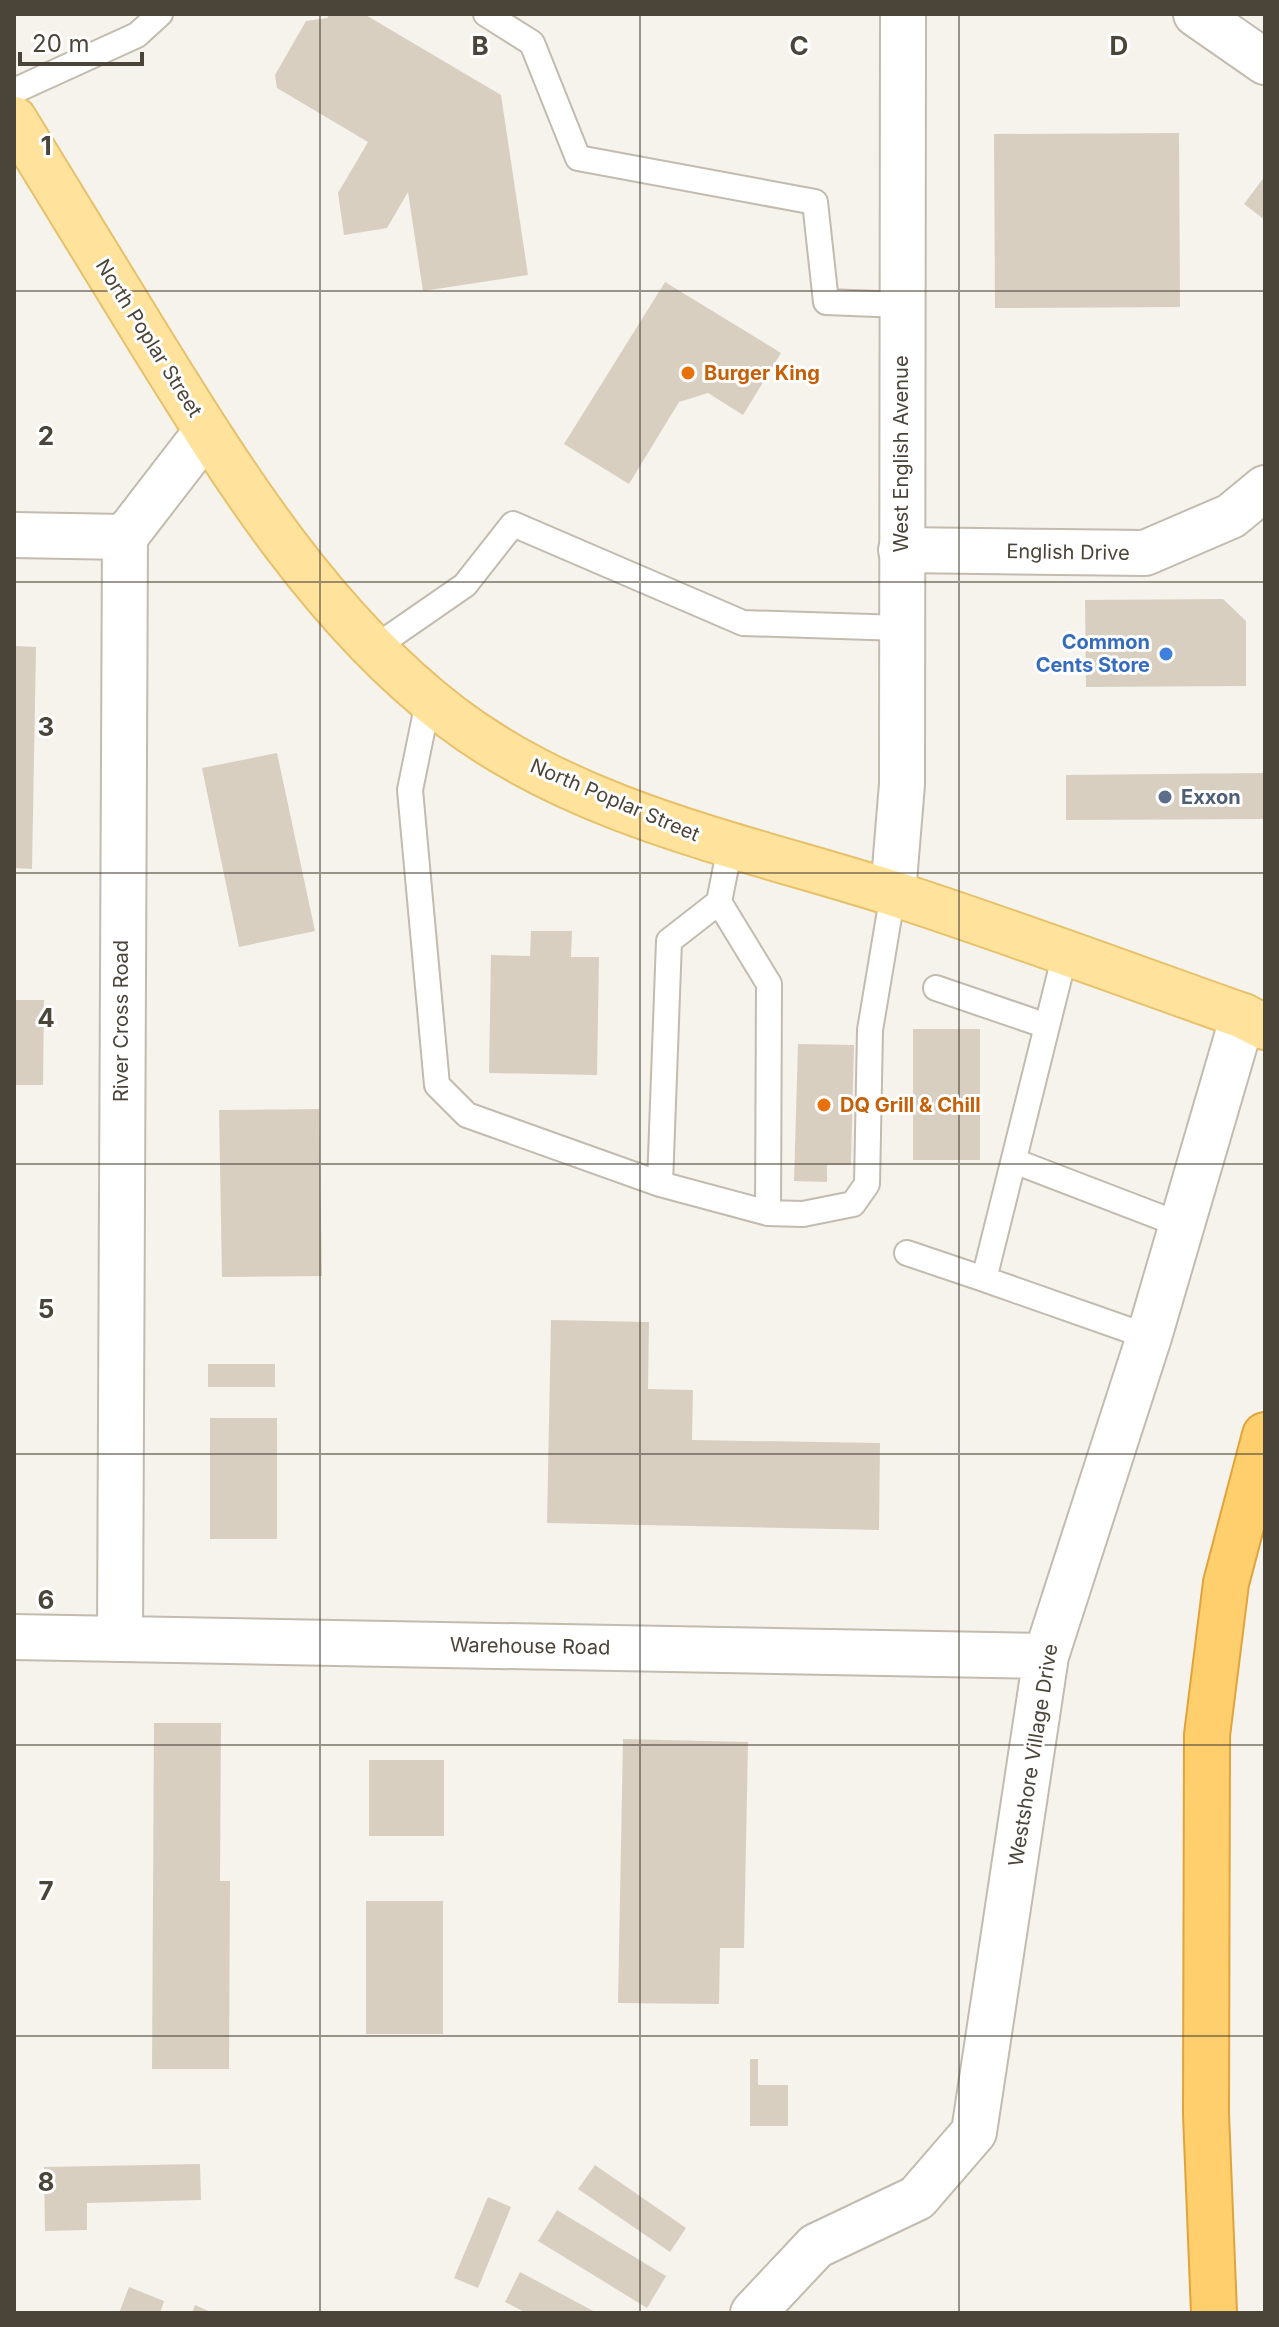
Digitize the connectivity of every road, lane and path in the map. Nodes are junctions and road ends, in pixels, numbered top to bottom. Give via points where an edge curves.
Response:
1 (160, 14) edge
2 (486, 14) edge
3 (903, 14) edge
4 (1196, 14) edge
5 (1265, 62) edge
6 (14, 91) edge
7 (14, 119) edge
8 (902, 305) junction
9 (206, 432) junction
10 (1265, 488) edge
11 (14, 535) edge
12 (125, 537) junction
13 (901, 550) junction
14 (901, 628) junction
15 (374, 648) junction
16 (429, 697) junction
17 (730, 847) junction
18 (893, 893) junction
19 (719, 902) junction
20 (1065, 954) junction
21 (936, 988) dead end
22 (1254, 1022) edge
23 (1047, 1026) junction
24 (1014, 1161) junction
25 (660, 1184) junction
26 (768, 1213) junction
27 (1181, 1225) junction
28 (907, 1253) dead end
29 (984, 1279) junction
30 (1149, 1337) junction
31 (1265, 1435) edge
32 (14, 1637) edge
33 (120, 1638) junction
34 (1046, 1656) junction
35 (753, 2313) edge
36 (1214, 2313) edge

1 - 6 lane via 137,35
2 - 8 lane via 532,43 578,158 815,202 826,302
3 - 8 street, West English Avenue
4 - 5 street
7 - 9 main road, North Poplar Street
8 - 13 street, West English Avenue
9 - 12 street
9 - 15 main road, North Poplar Street via 302,566
10 - 13 street, English Drive via 1231,516 1145,553
11 - 12 street
12 - 33 street, River Cross Road
13 - 14 street, West English Avenue
14 - 15 lane via 743,623 513,524 465,585
14 - 18 street, West English Avenue via 902,784
15 - 16 main road, North Poplar Street
16 - 17 main road, North Poplar Street via 452,718 541,772
16 - 25 lane via 410,790 437,1085 467,1115
17 - 18 main road, North Poplar Street
17 - 19 lane
18 - 20 main road, North Poplar Street
18 - 26 lane via 870,1030 867,1184 853,1204 803,1214
19 - 25 lane via 669,941
19 - 26 lane via 769,984
20 - 22 main road, North Poplar Street
20 - 23 lane
21 - 23 lane
22 - 27 street, Westshore Village Drive
23 - 24 lane
24 - 27 lane
24 - 29 lane
25 - 26 lane
27 - 30 street, Westshore Village Drive
28 - 29 lane
29 - 30 lane
30 - 34 street, Westshore Village Drive
31 - 36 highway via 1226,1583 1207,1735 1206,2114
32 - 33 street, Warehouse Road
33 - 34 street, Warehouse Road
34 - 35 street, Westshore Village Drive via 974,2132 917,2198 816,2246

